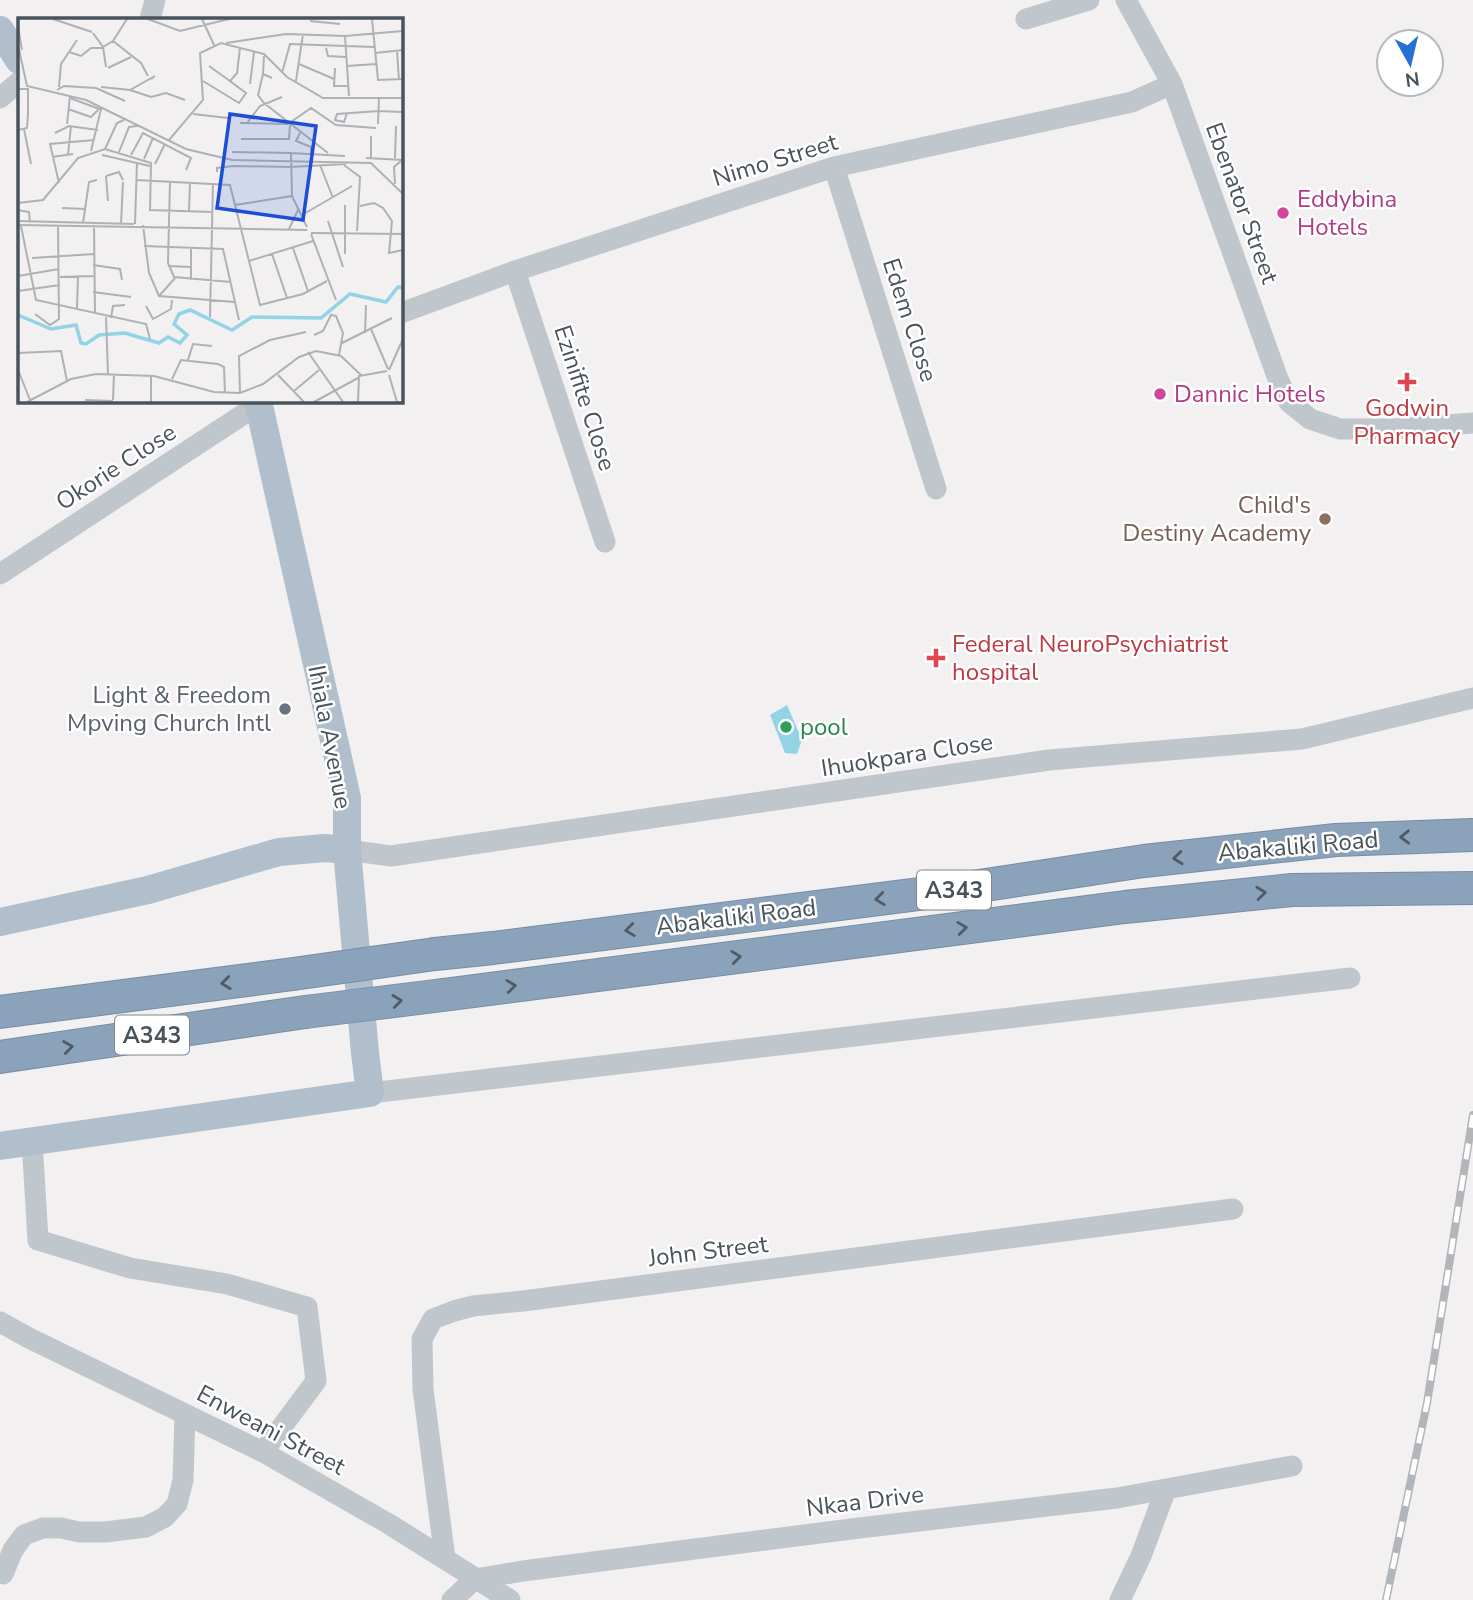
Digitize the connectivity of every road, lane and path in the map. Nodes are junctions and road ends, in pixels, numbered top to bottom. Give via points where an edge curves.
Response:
1 (155, 0) edge
2 (1089, 0) edge
3 (1126, 0) edge
4 (150, 18) edge
5 (1027, 19) dead end
6 (0, 30) edge
7 (18, 58) edge
8 (18, 83) edge
9 (1172, 84) junction
10 (0, 98) edge
11 (834, 167) junction
12 (515, 271) junction
13 (402, 313) edge
14 (259, 402) edge
15 (1473, 423) edge
16 (936, 489) dead end
17 (605, 542) dead end
18 (0, 574) edge
19 (1473, 698) edge
20 (1473, 835) edge
21 (347, 849) junction
22 (1473, 888) edge
23 (0, 922) edge
24 (1350, 978) dead end
25 (0, 1012) edge
26 (0, 1057) edge
27 (370, 1093) junction
28 (32, 1141) junction
29 (0, 1146) edge
30 (1233, 1209) dead end
31 (0, 1322) edge
32 (185, 1414) junction
33 (263, 1452) junction
34 (1292, 1466) dead end
35 (1166, 1489) junction
36 (445, 1559) junction
37 (3, 1574) dead end
38 (475, 1578) junction
39 (452, 1600) edge
40 (510, 1600) edge
41 (1120, 1600) edge

1 - 4 street
2 - 5 street
3 - 9 street, Ebenator Street
6 - 7 main road
8 - 10 street
9 - 11 street, Nimo Street via 1132,102
9 - 15 street, Ebenator Street via 1289,402 1310,419 1340,429
11 - 12 street, Nimo Street
11 - 16 street, Edem Close
12 - 13 street, Nimo Street
12 - 17 street, Ezinifite Close
14 - 18 street, Okorie Close
14 - 21 main road, Ihiala Avenue via 346,798
19 - 21 street, Ihuokpara Close via 1302,739 1049,760 391,856
20 -> 25 highway, Abakaliki Road / A343, bridge via 1336,840 1157,860
21 - 23 main road via 279,852 148,890
21 - 27 main road, Ihiala Avenue
26 -> 22 highway, Abakaliki Road / A343, bridge via 305,1012 1139,905 1292,890
24 - 27 street
27 - 28 main road
28 - 29 main road
28 - 33 street via 38,1240 130,1268 227,1284 307,1307 316,1381
30 - 36 street, John Street via 473,1306 433,1319 422,1339 423,1389
31 - 32 street, Enweani Street
32 - 33 street, Enweani Street
32 - 37 street via 183,1480 177,1504 165,1517 146,1527 105,1532 43,1528 24,1535
33 - 36 street, Enweani Street
34 - 35 street, Nkaa Drive
35 - 38 street, Nkaa Drive
35 - 41 street
36 - 38 street, Enweani Street
38 - 39 street
38 - 40 street, Enweani Street

